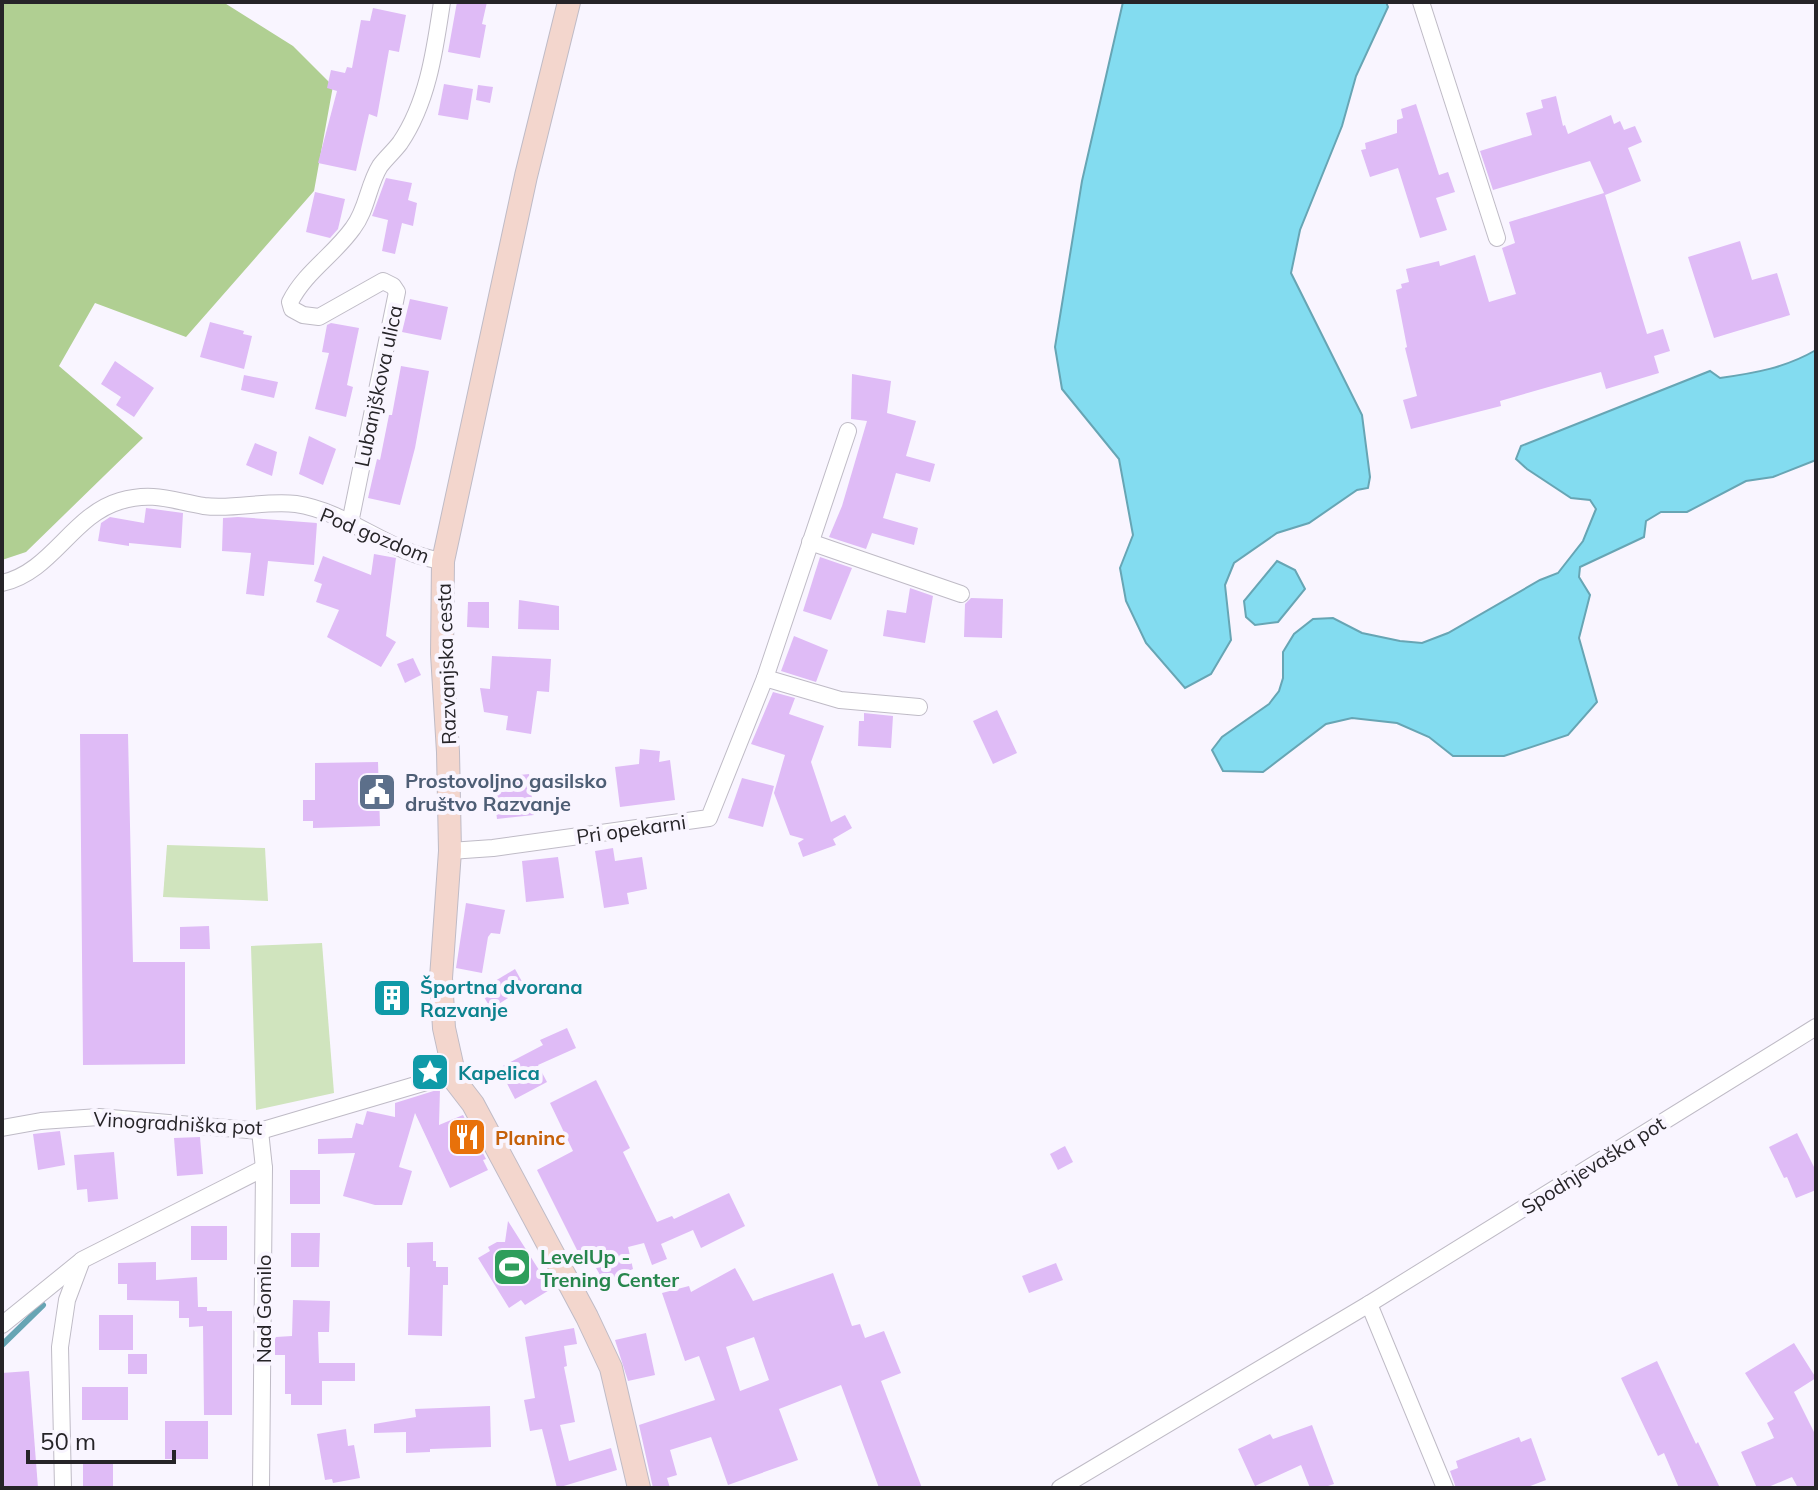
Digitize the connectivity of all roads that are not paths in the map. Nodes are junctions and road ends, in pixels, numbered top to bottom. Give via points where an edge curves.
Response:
1 (442, 2) edge
2 (569, 2) edge
3 (1421, 2) edge
4 (1497, 238) dead end
5 (848, 431) dead end
6 (350, 523) junction
7 (810, 542) junction
8 (443, 561) junction
9 (2, 583) edge
10 (961, 594) dead end
11 (765, 678) junction
12 (919, 707) dead end
13 (450, 851) junction
14 (1816, 1027) edge
15 (450, 1080) junction
16 (2, 1128) edge
17 (260, 1131) junction
18 (264, 1168) junction
19 (82, 1260) junction
20 (1369, 1304) junction
21 (2, 1325) edge
22 (63, 1488) edge
23 (261, 1488) edge
24 (639, 1488) edge
25 (1060, 1488) edge
26 (1445, 1488) edge

1 - 6 street, Lubanjškova ulica via 432,65 401,142 379,168 360,219 299,285 290,302 303,315 319,317 383,281 397,292
2 - 8 street, Razvanjska cesta
3 - 4 street
5 - 7 street, Pri opekarni
6 - 8 street, Pod gozdom via 390,544
6 - 9 street, Pod gozdom via 296,504 206,506 142,496 106,505 51,556 18,579
7 - 10 street
7 - 11 street, Pri opekarni
8 - 13 street, Razvanjska cesta
11 - 12 street via 840,700
11 - 13 street, Pri opekarni via 709,818
13 - 15 street, Razvanjska cesta via 441,978
14 - 20 street, Spodnjevaška pot
15 - 17 street, Vinogradniška pot
15 - 24 street, Razvanjska cesta via 473,1104 611,1368
16 - 17 street, Vinogradniška pot via 99,1117
17 - 18 street, Nad Gomilo
18 - 19 street
18 - 23 street, Nad Gomilo
19 - 21 street
19 - 22 street via 67,1300 60,1347
20 - 25 street, Spodnjevaška pot
20 - 26 street

